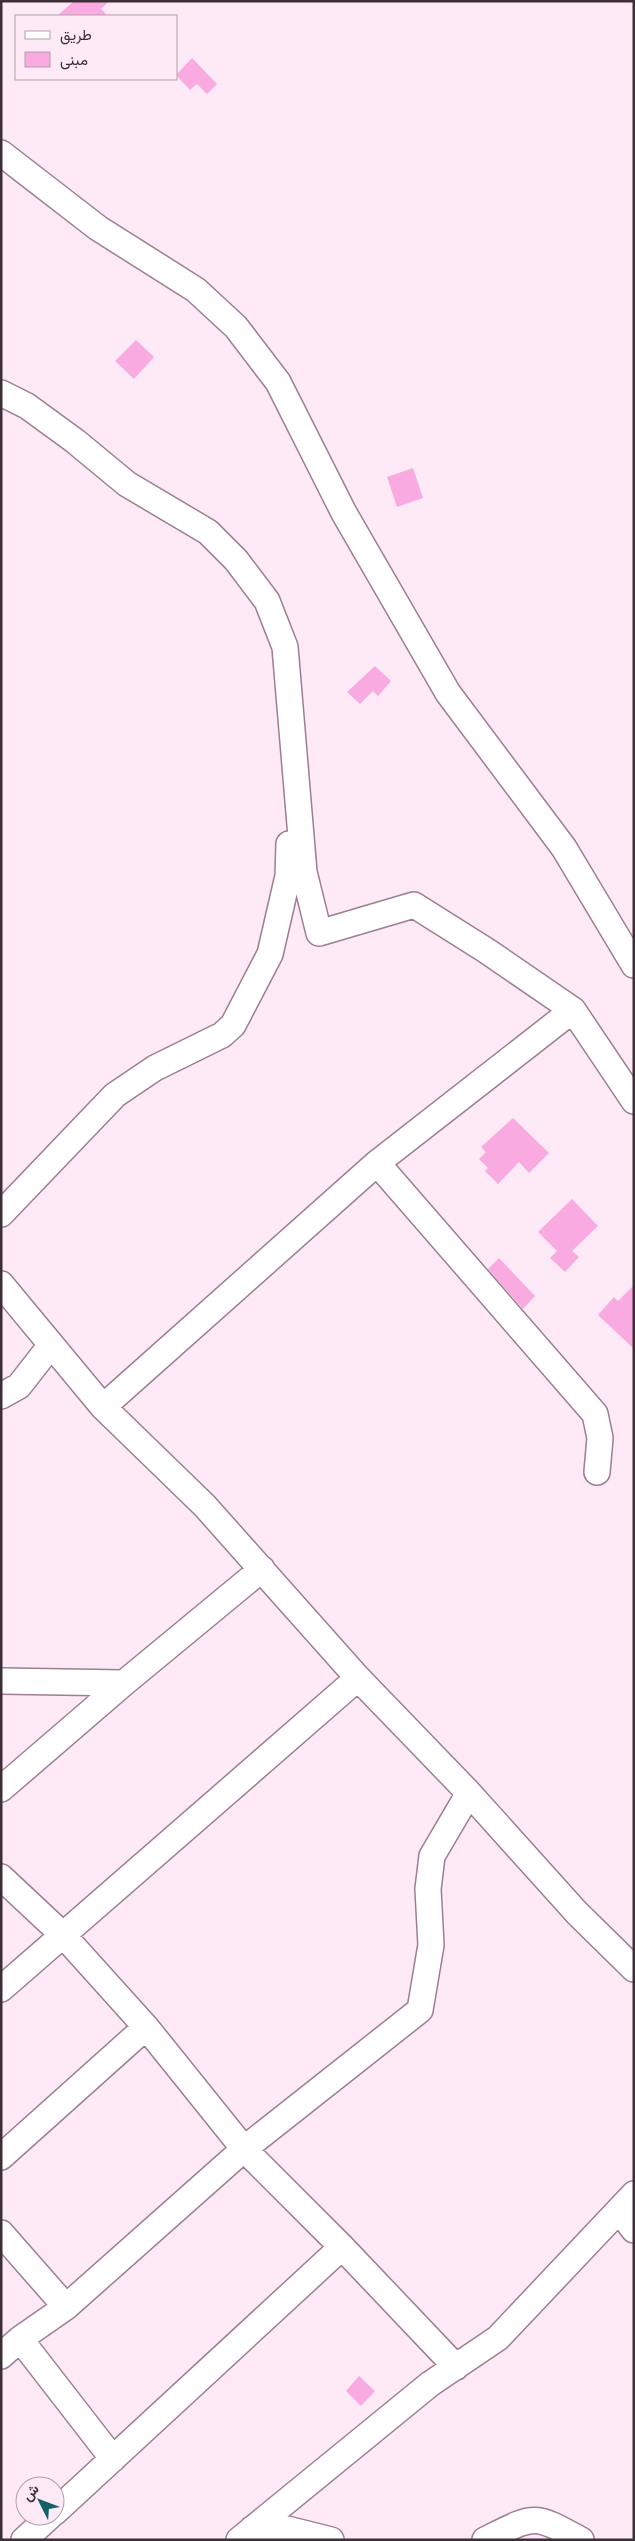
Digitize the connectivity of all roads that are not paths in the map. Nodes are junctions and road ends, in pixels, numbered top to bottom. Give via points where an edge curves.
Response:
1 (1, 153) edge
2 (1, 393) edge
3 (293, 746) junction
4 (634, 965) edge
5 (573, 1010) junction
6 (634, 1101) edge
7 (376, 1163) junction
8 (1, 1214) edge
9 (1, 1284) edge
10 (51, 1345) junction
11 (1, 1396) edge
12 (104, 1406) junction
13 (597, 1472) dead end
14 (262, 1569) junction
15 (358, 1678) junction
16 (1, 1681) edge
17 (124, 1683) junction
18 (1, 1789) edge
19 (469, 1793) junction
20 (1, 1877) edge
21 (64, 1936) junction
22 (634, 1969) edge
23 (1, 1989) edge
24 (146, 2027) junction
25 (244, 2149) junction
26 (1, 2157) edge
27 (629, 2211) edge
28 (1, 2233) edge
29 (342, 2247) junction
30 (66, 2307) junction
31 (20, 2339) junction
32 (1, 2356) edge
33 (456, 2367) junction
34 (113, 2459) junction
35 (65, 2503) edge
36 (39, 2526) edge
37 (245, 2534) edge
38 (292, 2534) edge
39 (24, 2540) edge
40 (331, 2540) edge
41 (486, 2540) edge
42 (581, 2540) edge

1 - 4 street via 98,228 196,290 236,327 278,382 344,513 448,693 564,848
2 - 3 street via 27,406 75,440 126,484 208,532 236,560 267,601 286,647
3 - 5 street via 304,872 319,933 414,905
3 - 8 street via 288,876 270,954 233,1025 222,1035 155,1068 115,1095
5 - 6 street
5 - 7 street
7 - 12 street
7 - 13 street via 595,1414 600,1438
9 - 10 street
10 - 11 street via 19,1386
10 - 12 street
12 - 14 street via 205,1506
14 - 15 street
14 - 17 street
15 - 19 street
15 - 21 street
16 - 17 street
17 - 18 street
19 - 22 street via 577,1913
19 - 25 street via 432,1856 428,1889 431,1945 420,2010
20 - 21 street
21 - 23 street
21 - 24 street
24 - 25 street
24 - 26 street
25 - 29 street
25 - 30 street
27 - 33 street via 498,2338
28 - 30 street
29 - 33 street
29 - 34 street
30 - 31 street
31 - 32 street
31 - 34 street
33 - 37 street via 430,2384
34 - 35 street
36 - 39 street
37 - 38 street
38 - 40 street
41 - 42 street via 526,2520 545,2521

